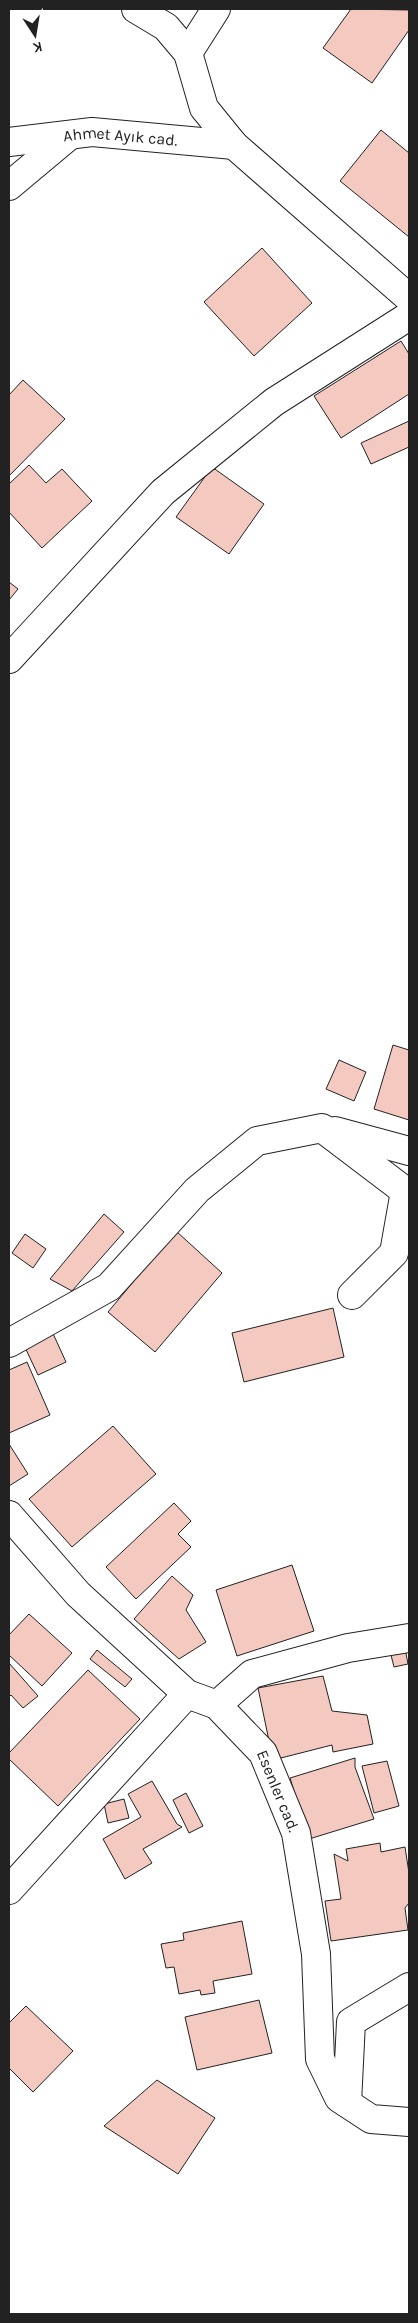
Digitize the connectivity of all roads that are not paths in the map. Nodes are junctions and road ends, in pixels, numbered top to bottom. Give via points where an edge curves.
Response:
1 (136, 9) edge
2 (216, 9) edge
3 (188, 53) junction
4 (70, 135) junction
5 (9, 142) edge
6 (234, 145) junction
7 (9, 186) edge
8 (409, 298) edge
9 (409, 316) edge
10 (9, 660) edge
11 (322, 1128) junction
12 (409, 1150) edge
13 (352, 1295) dead end
14 (9, 1343) edge
15 (9, 1515) edge
16 (409, 1638) edge
17 (187, 1694) junction
18 (217, 1705) junction
19 (9, 1890) edge
20 (409, 1987) edge
21 (347, 2104) junction
22 (409, 2122) edge

1 - 3 street via 166,27
2 - 3 street
3 - 6 street via 204,108
4 - 5 street, Ahmet Ayık cad.
4 - 6 street, Ahmet Ayık cad. via 92,132
4 - 7 street
6 - 8 street
9 - 10 street via 274,402 163,492
11 - 12 street
11 - 13 street via 405,1190 394,1253
11 - 14 street via 257,1141 197,1190 109,1287
15 - 17 street, Esenler cad. via 78,1594
16 - 18 street via 348,1648 252,1674
17 - 18 street, Esenler cad.
17 - 19 street
18 - 21 street, Esenler cad. via 262,1753 296,1833 316,1954 320,2059 339,2098
20 - 21 street via 351,2022
21 - 22 street, Esenler cad. via 371,2119

